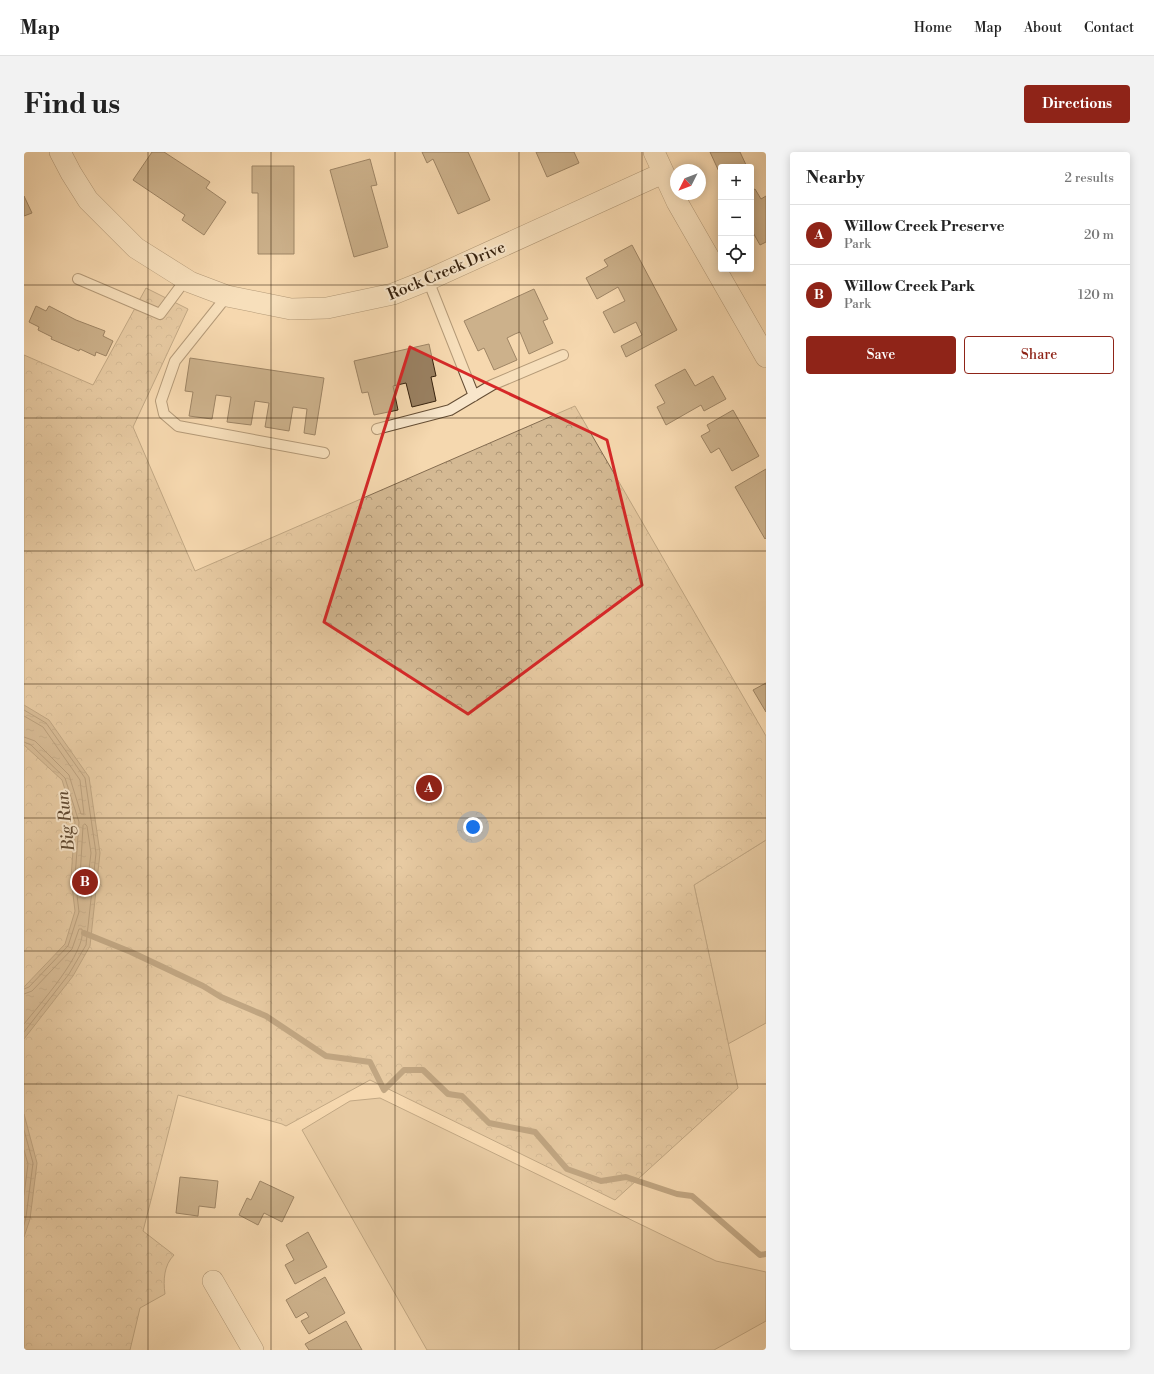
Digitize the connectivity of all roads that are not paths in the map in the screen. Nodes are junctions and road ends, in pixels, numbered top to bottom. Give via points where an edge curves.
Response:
1 (60, 152) edge
2 (654, 152) edge
3 (663, 173) junction
4 (78, 279) dead end
5 (186, 279) junction
6 (428, 280) junction
7 (228, 296) junction
8 (563, 355) dead end
9 (766, 357) edge
10 (474, 396) junction
11 (377, 429) dead end
12 (324, 452) dead end
13 (213, 1281) dead end
14 (253, 1350) edge

1 - 5 street, Rock Creek Drive via 70,173 93,205 136,248
2 - 3 street
3 - 6 street, Rock Creek Drive
3 - 9 street
4 - 5 lane via 160,314
5 - 7 street, Rock Creek Drive
6 - 7 street, Rock Creek Drive via 393,294 327,308 291,309
6 - 10 lane
7 - 12 lane via 175,361 162,400 164,414 178,426
8 - 10 lane via 492,385
10 - 11 lane via 450,410
13 - 14 street

